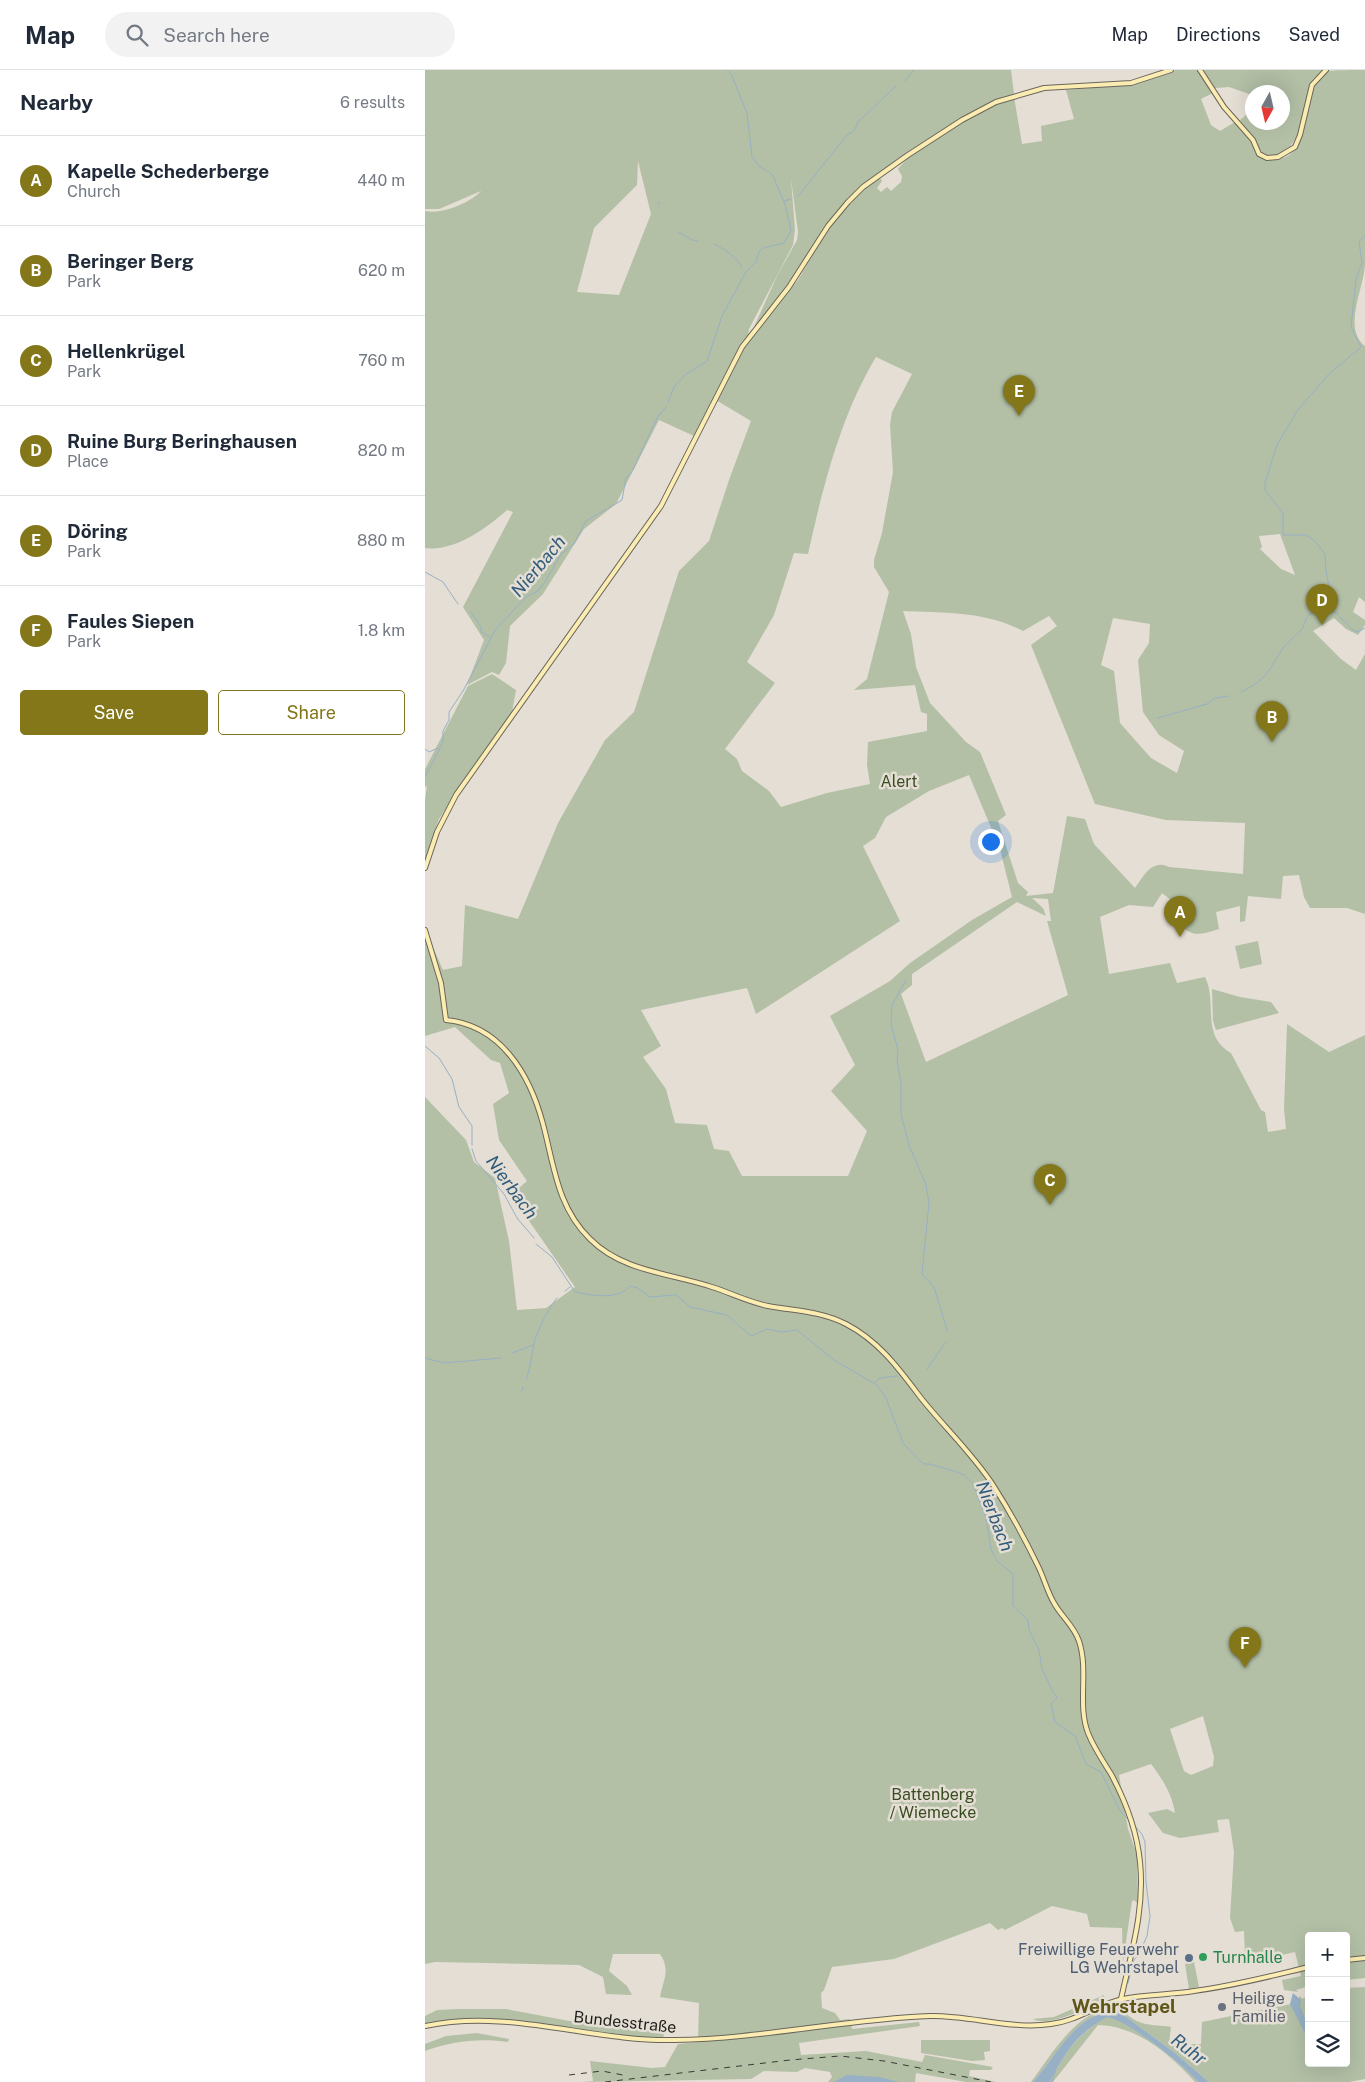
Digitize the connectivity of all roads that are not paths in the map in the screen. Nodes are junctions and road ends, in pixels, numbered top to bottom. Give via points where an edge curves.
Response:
1 (1171, 70) edge
2 (1200, 70) edge
3 (1326, 70) edge
4 (425, 868) edge
5 (425, 930) edge
6 (1365, 1958) edge
7 (1350, 1960) edge
8 (1305, 1968) edge
9 (1121, 1999) junction
10 (425, 2026) edge

1 - 4 main road via 1131,83 1036,90 996,102 957,122 863,187 828,226 797,277 742,347 665,500 457,795 437,832
2 - 3 main road via 1224,107 1253,140 1260,155 1270,158 1290,151 1298,142 1312,85
5 - 9 main road via 441,983 446,1020 463,1022 482,1030 497,1040 514,1060 538,1107 562,1198 574,1220 597,1246 623,1262 645,1270 707,1285 759,1304 833,1318 869,1339 897,1366 990,1481 1036,1563 1055,1605 1074,1630 1081,1650 1086,1728 1132,1824 1140,1858 1140,1907
6 - 7 main road
8 - 9 main road, Bundesstraße via 1205,1990
9 - 10 main road, Bundesstraße via 1067,2020 1042,2025 938,2016 672,2041 505,2020 454,2021

